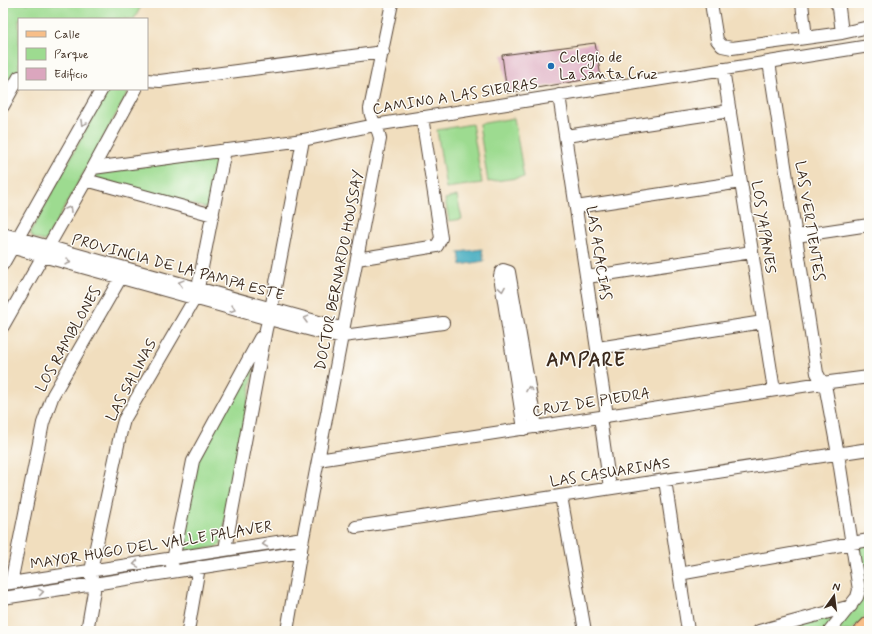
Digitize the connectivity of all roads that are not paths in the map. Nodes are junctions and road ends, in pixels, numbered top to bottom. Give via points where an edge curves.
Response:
1 (392, 3) edge
2 (711, 3) edge
3 (802, 3) edge
4 (836, 3) edge
5 (869, 27) edge
6 (842, 33) junction
7 (806, 38) junction
8 (869, 46) edge
9 (383, 52) junction
10 (769, 62) junction
11 (723, 69) junction
12 (18, 79) edge
13 (148, 80) edge
14 (101, 90) edge
15 (135, 90) edge
16 (559, 95) junction
17 (3, 106) edge
18 (730, 111) junction
19 (422, 117) junction
20 (375, 125) junction
21 (566, 136) junction
22 (303, 140) junction
23 (225, 150) junction
24 (93, 168) junction
25 (86, 180) junction
26 (741, 182) junction
27 (576, 207) junction
28 (213, 215) junction
29 (869, 225) edge
30 (3, 234) edge
31 (796, 236) junction
32 (11, 244) edge
33 (46, 252) junction
34 (752, 252) junction
35 (357, 259) junction
36 (3, 264) edge
37 (587, 277) junction
38 (121, 278) junction
39 (197, 293) junction
40 (269, 319) junction
41 (763, 322) junction
42 (443, 323) dead end
43 (3, 326) edge
44 (343, 334) junction
45 (598, 348) junction
46 (869, 377) edge
47 (822, 383) junction
48 (774, 390) junction
49 (604, 416) junction
50 (530, 428) junction
51 (869, 449) edge
52 (838, 454) junction
53 (318, 460) junction
54 (665, 480) junction
55 (610, 488) junction
56 (561, 496) junction
57 (356, 527) dead end
58 (869, 540) edge
59 (851, 543) junction
60 (302, 545) junction
61 (225, 549) junction
62 (173, 558) junction
63 (199, 567) junction
64 (91, 571) junction
65 (170, 572) junction
66 (679, 574) junction
67 (7, 583) edge
68 (93, 583) junction
69 (3, 598) edge
70 (851, 606) junction
71 (869, 624) edge
72 (87, 631) edge
73 (188, 631) edge
74 (287, 631) edge
75 (585, 631) edge
76 (688, 631) edge
77 (759, 631) edge
78 (830, 631) edge
79 (862, 631) edge

1 - 9 street, DOCTOR BERNARDO HOUSSAY
2 - 7 street via 717,40 722,46 732,48
3 - 7 street
4 - 6 street
5 - 6 street
6 - 7 street
8 - 10 street, CAMINO A LAS SIERRAS
9 - 13 street via 160,81
9 - 20 street, DOCTOR BERNARDO HOUSSAY via 370,109
10 - 11 street, CAMINO A LAS SIERRAS
10 - 31 street, LAS VERTIENTES
11 - 16 street, CAMINO A LAS SIERRAS
11 - 18 street, LOS YAPANES
12 - 17 street
14 -> 32 street
15 - 24 street
16 - 19 street, CAMINO A LAS SIERRAS
16 - 21 street, LAS ACACIAS
18 - 21 street
18 - 26 street, LOS YAPANES
19 - 20 street, CAMINO A LAS SIERRAS
19 - 35 street via 441,238 437,246
20 - 22 street, CAMINO A LAS SIERRAS
20 - 35 street, DOCTOR BERNARDO HOUSSAY via 380,133 380,139
21 - 27 street, LAS ACACIAS
22 - 23 street, CAMINO A LAS SIERRAS
22 - 40 street
23 - 24 street, CAMINO A LAS SIERRAS
23 - 28 street, LAS SALINAS
24 - 25 street
25 - 28 street
33 -> 25 street
26 - 27 street
26 - 34 street, LOS YAPANES
27 - 37 street, LAS ACACIAS
28 - 39 street, LAS SALINAS
29 - 31 street
30 - 32 street, PROVINCIA DE LA PAMPA ESTE
31 - 47 street, LAS VERTIENTES via 817,373
32 - 33 street, PROVINCIA DE LA PAMPA ESTE
32 - 36 street
33 -> 38 street, PROVINCIA DE LA PAMPA ESTE
39 -> 33 street, PROVINCIA DE LA PAMPA ESTE
33 - 43 street
34 - 37 street
34 - 41 street, LOS YAPANES
35 - 44 street, DOCTOR BERNARDO HOUSSAY
37 - 45 street, LAS ACACIAS
38 - 39 street, PROVINCIA DE LA PAMPA ESTE
38 - 67 street, LOS RAMBLONES via 49,405
39 - 40 street, PROVINCIA DE LA PAMPA ESTE
39 - 64 street, LAS SALINAS via 124,420
40 - 44 street, PROVINCIA DE LA PAMPA ESTE
40 - 61 street
40 - 62 street via 193,460
41 - 45 street
41 - 48 street, LOS YAPANES
42 - 44 street, PROVINCIA DE LA PAMPA ESTE
44 - 53 street, DOCTOR BERNARDO HOUSSAY
45 - 49 street, LAS ACACIAS
46 - 47 street, CRUZ DE PIEDRA
47 - 48 street, CRUZ DE PIEDRA
47 - 52 street, LAS VERTIENTES via 826,390
48 - 49 street, CRUZ DE PIEDRA
49 - 50 street, CRUZ DE PIEDRA
49 - 55 street, LAS ACACIAS
50 -> 50 street via 508,272 503,270 500,276
50 - 53 street, CRUZ DE PIEDRA
51 - 52 street, LAS CASUARINAS
52 - 54 street, LAS CASUARINAS
52 - 59 street, LAS VERTIENTES
53 - 60 street, DOCTOR BERNARDO HOUSSAY
54 - 55 street, LAS CASUARINAS
54 - 66 street
55 - 56 street, LAS CASUARINAS
56 - 57 street, LAS CASUARINAS
56 - 75 street
58 - 59 street
59 - 66 street
59 - 70 street, LAS VERTIENTES via 859,590 858,597
60 -> 61 street, MAYOR HUGO DEL VALLE PALAVER
60 - 63 street, MAYOR HUGO DEL VALLE PALAVER
60 - 74 street, DOCTOR BERNARDO HOUSSAY
61 - 62 street, MAYOR HUGO DEL VALLE PALAVER
62 -> 64 street, MAYOR HUGO DEL VALLE PALAVER
62 - 65 street
63 - 65 street, MAYOR HUGO DEL VALLE PALAVER
63 - 73 street
64 - 67 street, MAYOR HUGO DEL VALLE PALAVER
64 - 68 street, LAS SALINAS
65 - 68 street, MAYOR HUGO DEL VALLE PALAVER
66 - 76 street
69 -> 68 street, MAYOR HUGO DEL VALLE PALAVER
68 - 72 street, LAS SALINAS
70 - 77 street
70 - 78 street, LAS VERTIENTES
71 - 79 main road

